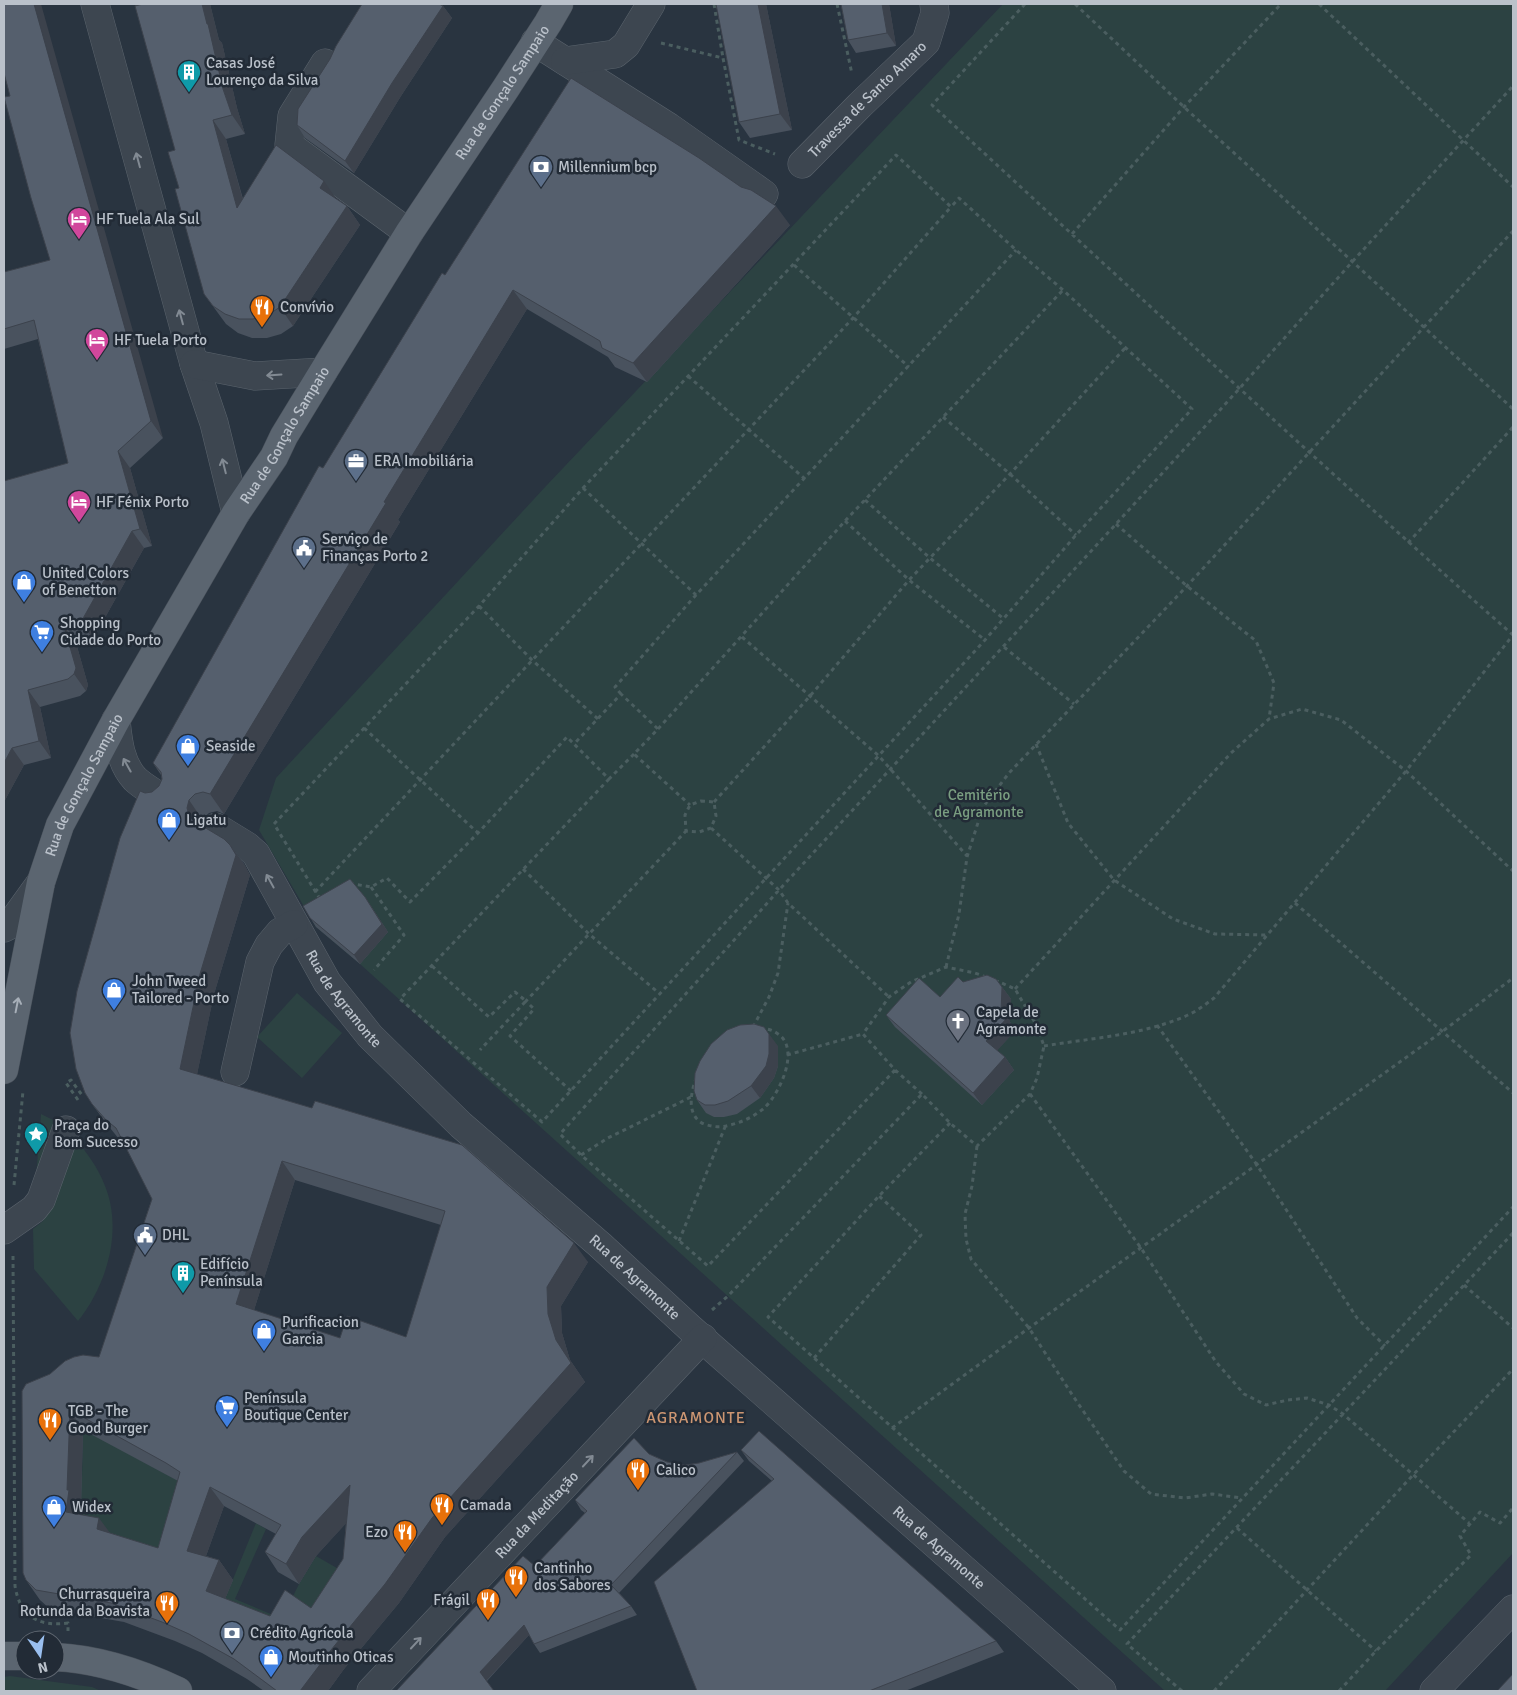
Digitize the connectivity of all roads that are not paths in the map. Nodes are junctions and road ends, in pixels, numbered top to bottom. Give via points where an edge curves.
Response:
1 (95, 4) edge
2 (559, 4) edge
3 (651, 4) edge
4 (938, 7) edge
5 (535, 42) junction
6 (565, 61) junction
7 (325, 63) edge
8 (802, 164) road end
9 (764, 194) dead end
10 (409, 233) junction
11 (194, 364) junction
12 (323, 372) junction
13 (236, 513) junction
14 (116, 720) junction
15 (160, 797) edge
16 (216, 828) dead end
17 (41, 882) junction
18 (294, 924) junction
19 (4, 928) edge
20 (235, 1072) dead end
21 (14, 1078) edge
22 (66, 1130) dead end
23 (8, 1228) edge
24 (697, 1333) junction
25 (1513, 1609) edge
26 (65, 1659) edge
27 (178, 1691) edge
28 (371, 1691) edge
29 (1102, 1691) edge
30 (1434, 1691) edge

11 -> 1 street
2 - 5 main road, Rua de Gonçalo Sampaio
3 - 6 street via 626,45 615,54
4 - 8 street, Travessa de Santo Amaro via 926,42
5 - 6 street
5 - 10 main road, Rua de Gonçalo Sampaio
6 - 9 street via 669,127
7 - 10 street via 292,116 289,145
10 - 12 main road, Rua de Gonçalo Sampaio
12 -> 11 street via 255,376
13 -> 11 street via 214,423
12 - 13 main road, Rua de Gonçalo Sampaio via 274,457
13 - 14 main road, Rua de Gonçalo Sampaio
15 -> 14 street via 135,779 129,770 118,741
14 - 17 main road, Rua de Gonçalo Sampaio via 60,826
18 -> 16 street, Rua de Agramonte via 256,854
17 - 19 street via 10,925
21 -> 17 main road
18 - 20 street via 280,932 260,962
18 - 24 street, Rua de Agramonte via 327,982 370,1036 461,1124
22 - 23 street via 41,1200
28 -> 24 street, Rua da Meditação
24 - 29 street, Rua de Agramonte
25 - 30 street
26 - 27 main road via 110,1666

